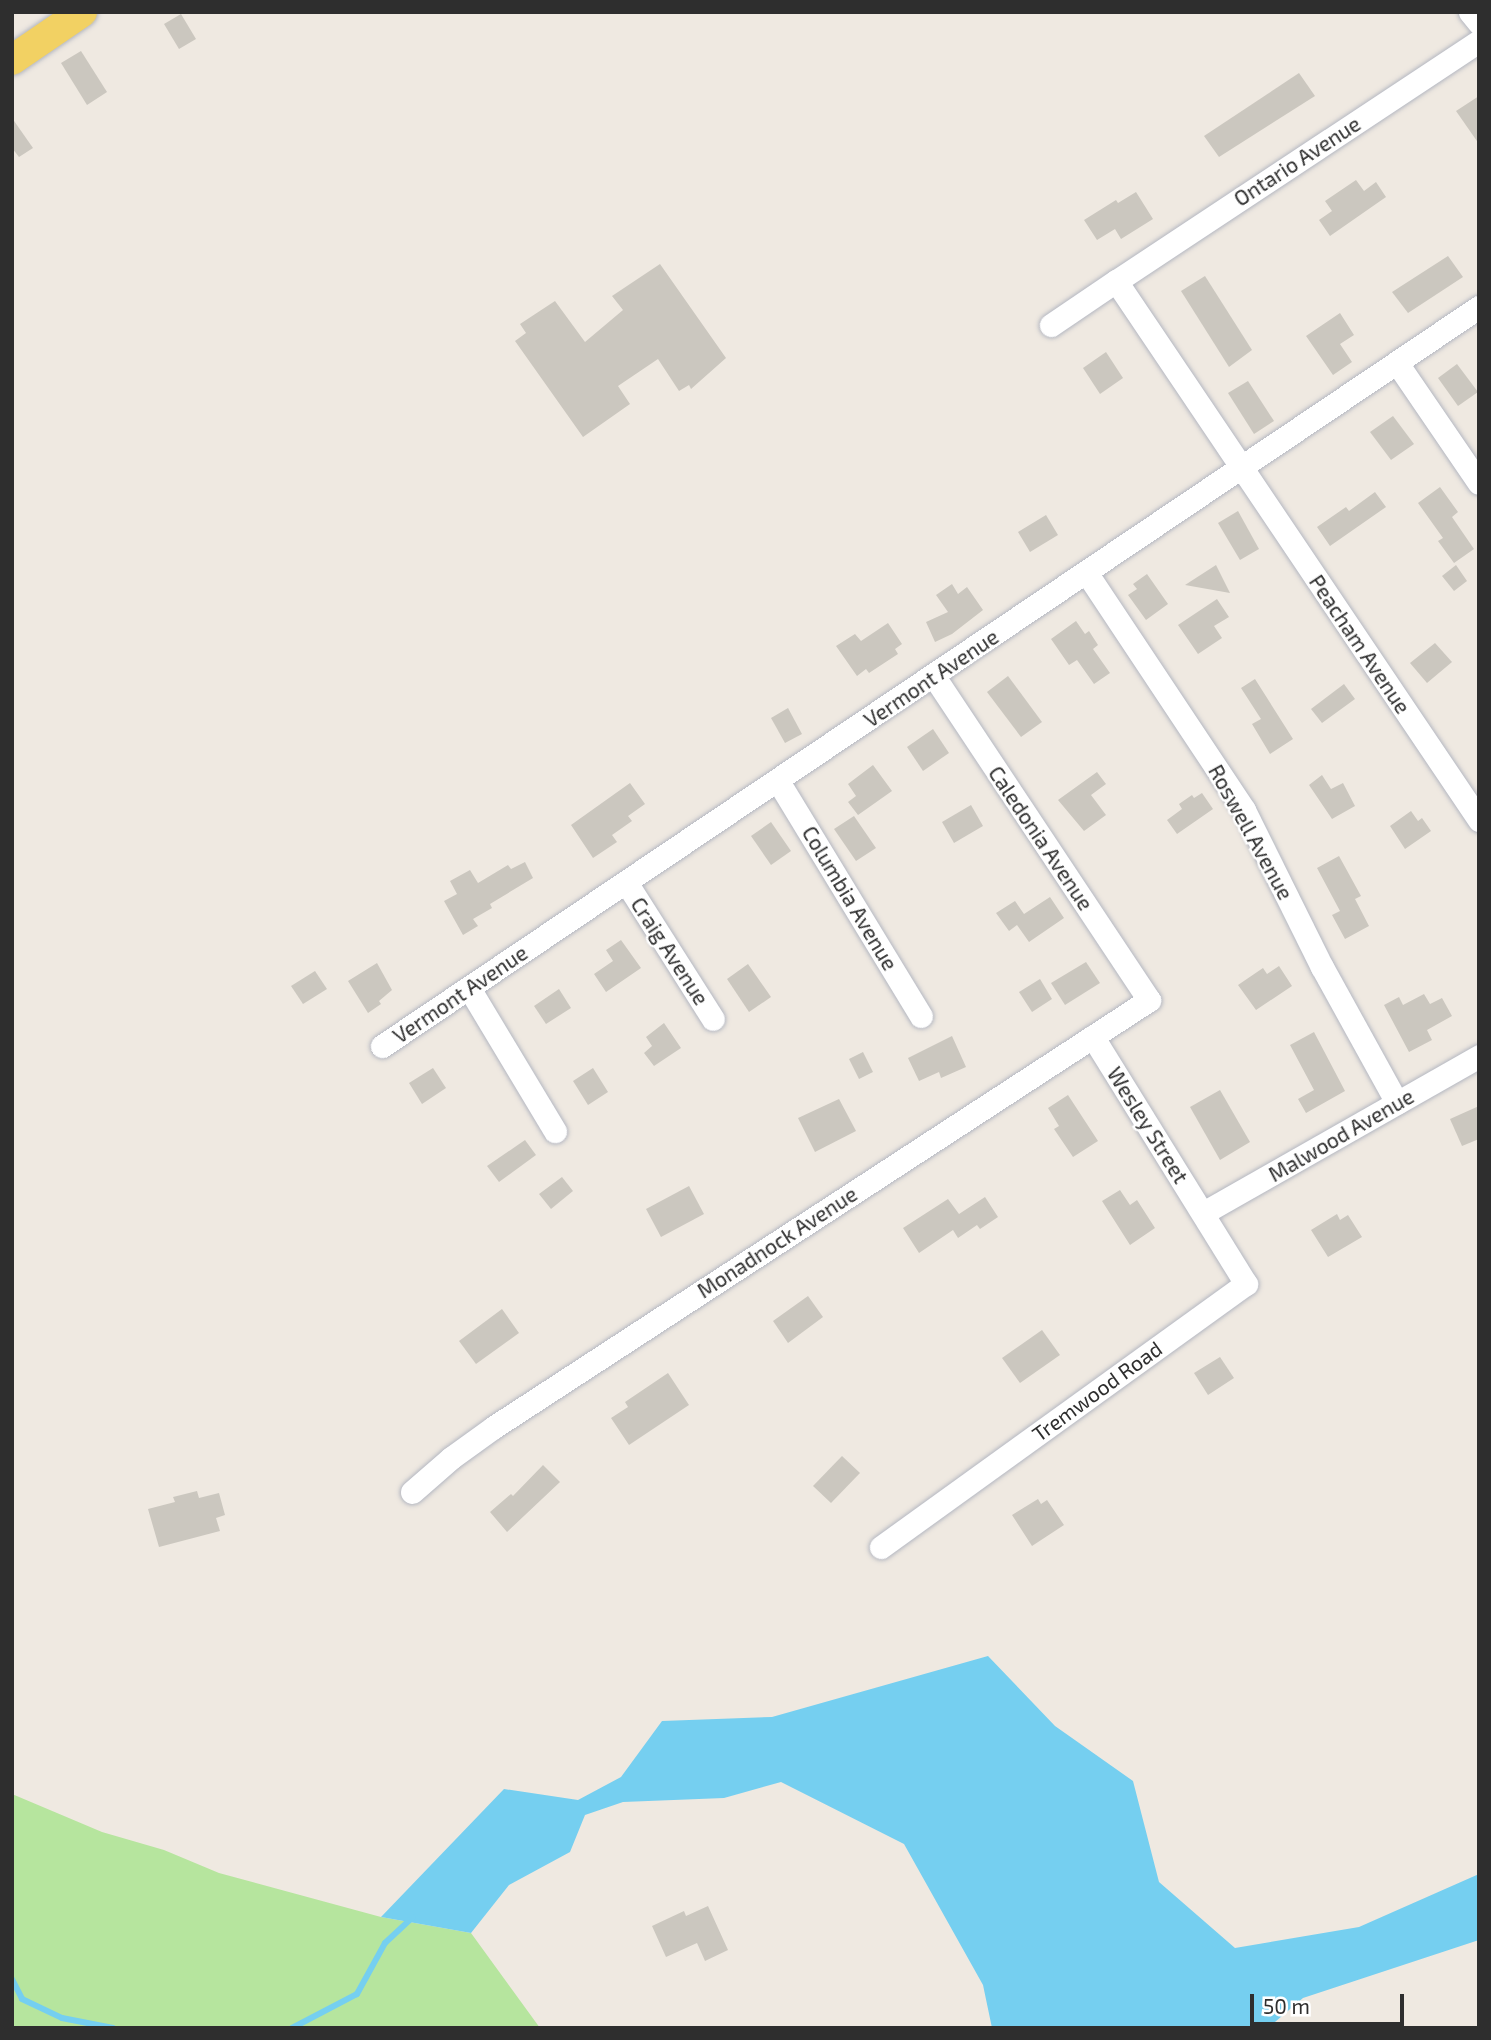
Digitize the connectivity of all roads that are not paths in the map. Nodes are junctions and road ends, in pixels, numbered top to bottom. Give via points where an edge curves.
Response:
1 (82, 12) edge
2 (1470, 12) edge
3 (1479, 23) edge
4 (1479, 41) edge
5 (12, 60) edge
6 (1116, 281) junction
7 (1479, 307) edge
8 (1051, 325) dead end
9 (1397, 363) junction
10 (1241, 468) junction
11 (1479, 483) edge
12 (1086, 572) junction
13 (934, 676) junction
14 (778, 781) junction
15 (1479, 820) edge
16 (626, 882) junction
17 (469, 988) junction
18 (1149, 1000) joint
19 (921, 1016) dead end
20 (713, 1019) dead end
21 (1093, 1037) junction
22 (382, 1046) dead end
23 (1479, 1056) edge
24 (1397, 1103) junction
25 (555, 1131) dead end
26 (1203, 1213) junction
27 (412, 1492) dead end
28 (881, 1547) dead end

1 - 5 main road
2 - 3 street
4 - 6 street, Ontario Avenue
6 - 8 street, Ontario Avenue
6 - 10 street
7 - 9 street, Vermont Avenue
9 - 10 street, Vermont Avenue
9 - 11 street
10 - 12 street, Vermont Avenue
10 - 15 street, Peacham Avenue
12 - 13 street, Vermont Avenue
12 - 24 street, Roswell Avenue via 1244,810 1322,967
13 - 14 street, Vermont Avenue
13 - 18 street, Caledonia Avenue
14 - 16 street, Vermont Avenue
14 - 19 street, Columbia Avenue
16 - 17 street, Vermont Avenue
16 - 20 street, Craig Avenue
17 - 22 street, Vermont Avenue
17 - 25 street
18 - 21 street, Monadnock Avenue
21 - 26 street, Wesley Street
21 - 27 street, Monadnock Avenue via 494,1427
23 - 24 street, Malwood Avenue
24 - 26 street, Malwood Avenue
26 - 28 street, Tremwood Road via 1246,1284

